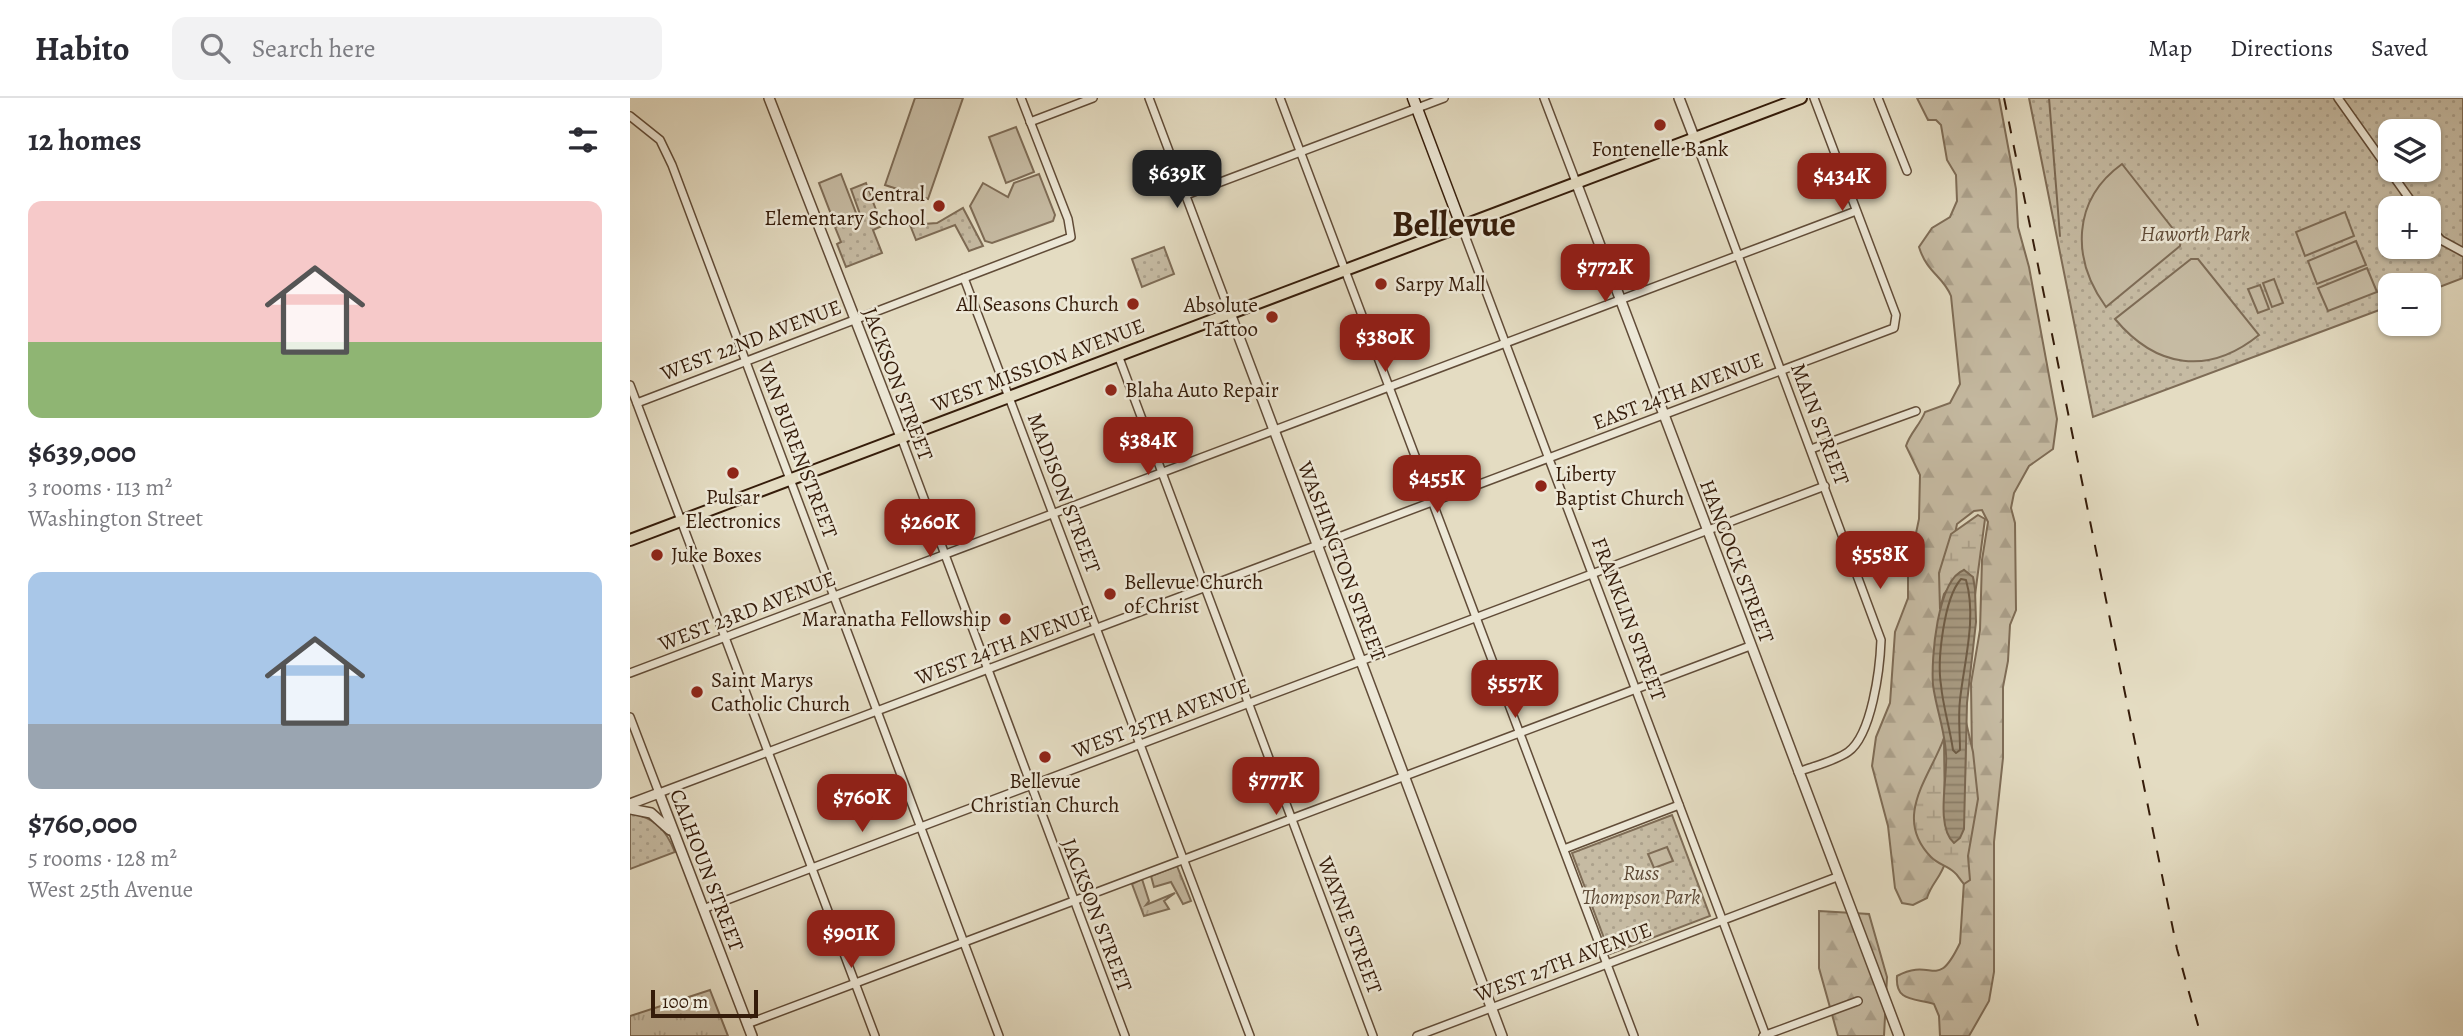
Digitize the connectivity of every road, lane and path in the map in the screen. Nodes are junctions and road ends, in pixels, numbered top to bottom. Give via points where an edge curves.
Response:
1 (770, 98) edge
2 (1021, 98) edge
3 (1093, 98) edge
4 (1149, 98) edge
5 (1280, 98) edge
6 (1413, 98) edge
7 (1444, 98) edge
8 (1544, 98) edge
9 (1679, 98) edge
10 (1801, 98) edge
11 (1814, 98) edge
12 (1878, 98) edge
13 (2338, 98) edge
14 (1417, 109) junction
15 (630, 116) edge
16 (1030, 122) junction
17 (1694, 138) junction
18 (1301, 152) junction
19 (1907, 171) dead end
20 (1576, 182) junction
21 (1186, 195) junction
22 (2407, 196) edge
23 (1856, 211) junction
24 (1461, 225) junction
25 (2441, 240) edge
26 (2463, 252) edge
27 (1739, 256) junction
28 (1344, 270) junction
29 (964, 278) junction
30 (1620, 300) junction
31 (1230, 313) junction
32 (855, 319) junction
33 (1504, 344) junction
34 (1118, 355) junction
35 (746, 361) junction
36 (1781, 371) junction
37 (630, 385) edge
38 (1388, 388) junction
39 (1009, 396) junction
40 (637, 403) junction
41 (1916, 411) dead end
42 (1663, 416) junction
43 (1274, 430) junction
44 (901, 437) junction
45 (1811, 449) junction
46 (1548, 459) junction
47 (1162, 472) junction
48 (791, 479) junction
49 (1825, 486) junction
50 (1432, 503) junction
51 (1054, 514) junction
52 (681, 521) junction
53 (1706, 530) junction
54 (630, 540) edge
55 (1317, 546) junction
56 (944, 555) junction
57 (1591, 573) junction
58 (1204, 588) junction
59 (835, 597) junction
60 (1476, 618) junction
61 (1096, 629) junction
62 (725, 638) junction
63 (1750, 646) junction
64 (1361, 660) junction
65 (986, 670) junction
66 (630, 673) edge
67 (1635, 689) junction
68 (1248, 703) junction
69 (878, 712) junction
70 (630, 717) edge
71 (1519, 733) junction
72 (1139, 744) junction
73 (768, 753) junction
74 (1798, 772) junction
75 (1404, 776) junction
76 (1030, 786) junction
77 (659, 793) junction
78 (1679, 805) junction
79 (630, 807) edge
80 (1291, 819) junction
81 (921, 827) junction
82 (677, 839) junction
83 (1564, 849) junction
84 (1183, 860) junction
85 (812, 868) junction
86 (1837, 877) junction
87 (1073, 901) junction
88 (703, 909) junction
89 (1722, 921) junction
90 (964, 943) junction
91 (1607, 965) junction
92 (855, 984) junction
93 (1858, 1001) dead end
94 (1491, 1008) junction
95 (747, 1024) junction
96 (752, 1036) edge
97 (875, 1036) edge
98 (999, 1036) edge
99 (1125, 1036) edge
100 (1250, 1036) edge
101 (1373, 1036) edge
102 (1417, 1036) edge
103 (1502, 1036) edge
104 (1634, 1036) edge
105 (1764, 1036) edge
106 (1899, 1036) edge

1 - 32 street, JACKSON STREET
2 - 16 street
3 - 16 street
4 - 21 street, WASHINGTON STREET
5 - 18 street
6 - 14 main road, FRANKLIN STREET
7 - 14 street
8 - 20 street, HANCOCK STREET
9 - 17 street, MAIN STREET
10 - 17 main road, WEST MISSION AVENUE
11 - 23 street
12 - 19 street
13 - 22 street
14 - 18 street
14 - 24 main road, FRANKLIN STREET
15 - 35 street, VAN BUREN STREET via 665,147
16 - 29 street, WEST 22ND AVENUE via 1073,234
17 - 20 main road, WEST MISSION AVENUE
17 - 27 street, MAIN STREET
18 - 21 street
18 - 28 street
20 - 24 main road, WEST MISSION AVENUE
20 - 30 street, HANCOCK STREET
21 - 31 street, WASHINGTON STREET
23 - 27 street, WEST 23RD AVENUE
23 - 36 street, EAST 24TH AVENUE via 1897,322 1887,331
24 - 28 main road, WEST MISSION AVENUE
24 - 33 street, FRANKLIN STREET
25 - 26 street
27 - 30 street, WEST 23RD AVENUE
27 - 36 street, MAIN STREET
28 - 31 main road, WEST MISSION AVENUE
28 - 38 street
29 - 32 street, WEST 22ND AVENUE
29 - 39 street, MADISON STREET
30 - 33 street, WEST 23RD AVENUE
30 - 42 street, HANCOCK STREET
31 - 34 main road, WEST MISSION AVENUE
31 - 43 street, WASHINGTON STREET
32 - 35 street, WEST 22ND AVENUE
32 - 44 street, JACKSON STREET
33 - 38 street, WEST 23RD AVENUE
33 - 46 street, FRANKLIN STREET
34 - 39 main road, WEST MISSION AVENUE
34 - 47 street, WAYNE STREET
35 - 40 street, WEST 22ND AVENUE
35 - 48 street, VAN BUREN STREET
36 - 42 street, EAST 24TH AVENUE
36 - 45 street, MAIN STREET
37 - 40 street
38 - 43 street, WEST 23RD AVENUE
38 - 50 street
39 - 44 main road, WEST MISSION AVENUE
39 - 51 street, MADISON STREET
40 - 52 street
41 - 45 street
42 - 46 street, EAST 24TH AVENUE
42 - 53 street, HANCOCK STREET
43 - 47 street, WEST 23RD AVENUE
43 - 55 street, WASHINGTON STREET
44 - 48 main road, WEST MISSION AVENUE
44 - 56 street, JACKSON STREET
45 - 49 street, MAIN STREET
46 - 50 street, WEST 24TH AVENUE
46 - 57 street, FRANKLIN STREET
47 - 51 street, WEST 23RD AVENUE
47 - 58 street, WAYNE STREET
48 - 52 main road, WEST MISSION AVENUE
48 - 59 street, VAN BUREN STREET
49 - 53 street, WEST 25TH AVENUE
49 - 74 street, MAIN STREET via 1878,627 1881,649 1861,737 1847,752
50 - 55 street, WEST 24TH AVENUE
50 - 60 street
51 - 56 street, WEST 23RD AVENUE
51 - 61 street, MADISON STREET
52 - 54 main road, WEST MISSION AVENUE
52 - 62 street
53 - 57 street, WEST 25TH AVENUE
53 - 63 street, HANCOCK STREET
55 - 58 street, WEST 24TH AVENUE
55 - 64 street, WASHINGTON STREET
56 - 59 street, WEST 23RD AVENUE
56 - 65 street, JACKSON STREET
57 - 60 street, WEST 25TH AVENUE
57 - 67 street, FRANKLIN STREET
58 - 61 street, WEST 24TH AVENUE
58 - 68 street, WAYNE STREET
59 - 62 street, WEST 23RD AVENUE
59 - 69 street, VAN BUREN STREET
60 - 64 street, WEST 25TH AVENUE
60 - 71 street
61 - 65 street, WEST 24TH AVENUE
61 - 72 street, MADISON STREET
62 - 66 street, WEST 23RD AVENUE
62 - 73 street
63 - 67 street
63 - 74 street, HANCOCK STREET
64 - 68 street, WEST 25TH AVENUE
64 - 75 street, WASHINGTON STREET
65 - 69 street, WEST 24TH AVENUE
65 - 76 street, JACKSON STREET
67 - 71 street
67 - 78 street, FRANKLIN STREET
68 - 72 street, WEST 25TH AVENUE
68 - 80 street, WAYNE STREET
69 - 73 street, WEST 24TH AVENUE
69 - 81 street, VAN BUREN STREET
70 - 77 street, CALHOUN STREET
71 - 75 street
71 - 83 street
72 - 76 street, WEST 25TH AVENUE
72 - 84 street, MADISON STREET
73 - 77 street, WEST 24TH AVENUE
73 - 85 street
74 - 86 street, HANCOCK STREET
75 - 80 street
75 - 94 street, WASHINGTON STREET
76 - 81 street, WEST 25TH AVENUE
76 - 87 street, JACKSON STREET
77 - 79 street, WEST 24TH AVENUE
77 - 82 street, CALHOUN STREET
78 - 83 street
78 - 89 street, FRANKLIN STREET
79 - 82 street via 657,817
80 - 84 street
80 - 101 street, WAYNE STREET
81 - 85 street, WEST 25TH AVENUE
81 - 90 street, VAN BUREN STREET
82 - 88 street, CALHOUN STREET
83 - 91 street
84 - 87 street
84 - 100 street, MADISON STREET
85 - 88 street, WEST 25TH AVENUE
85 - 92 street
86 - 89 street, WEST 27TH AVENUE
86 - 106 street, HANCOCK STREET
87 - 90 street
87 - 99 street, JACKSON STREET
88 - 95 street, CALHOUN STREET
89 - 91 street, WEST 27TH AVENUE
89 - 105 street, FRANKLIN STREET
90 - 92 street
90 - 98 street, VAN BUREN STREET
91 - 94 street, WEST 27TH AVENUE
91 - 104 street
92 - 95 street
92 - 97 street
93 - 105 street
94 - 102 street, WEST 27TH AVENUE
94 - 103 street, WASHINGTON STREET
95 - 96 street, CALHOUN STREET

